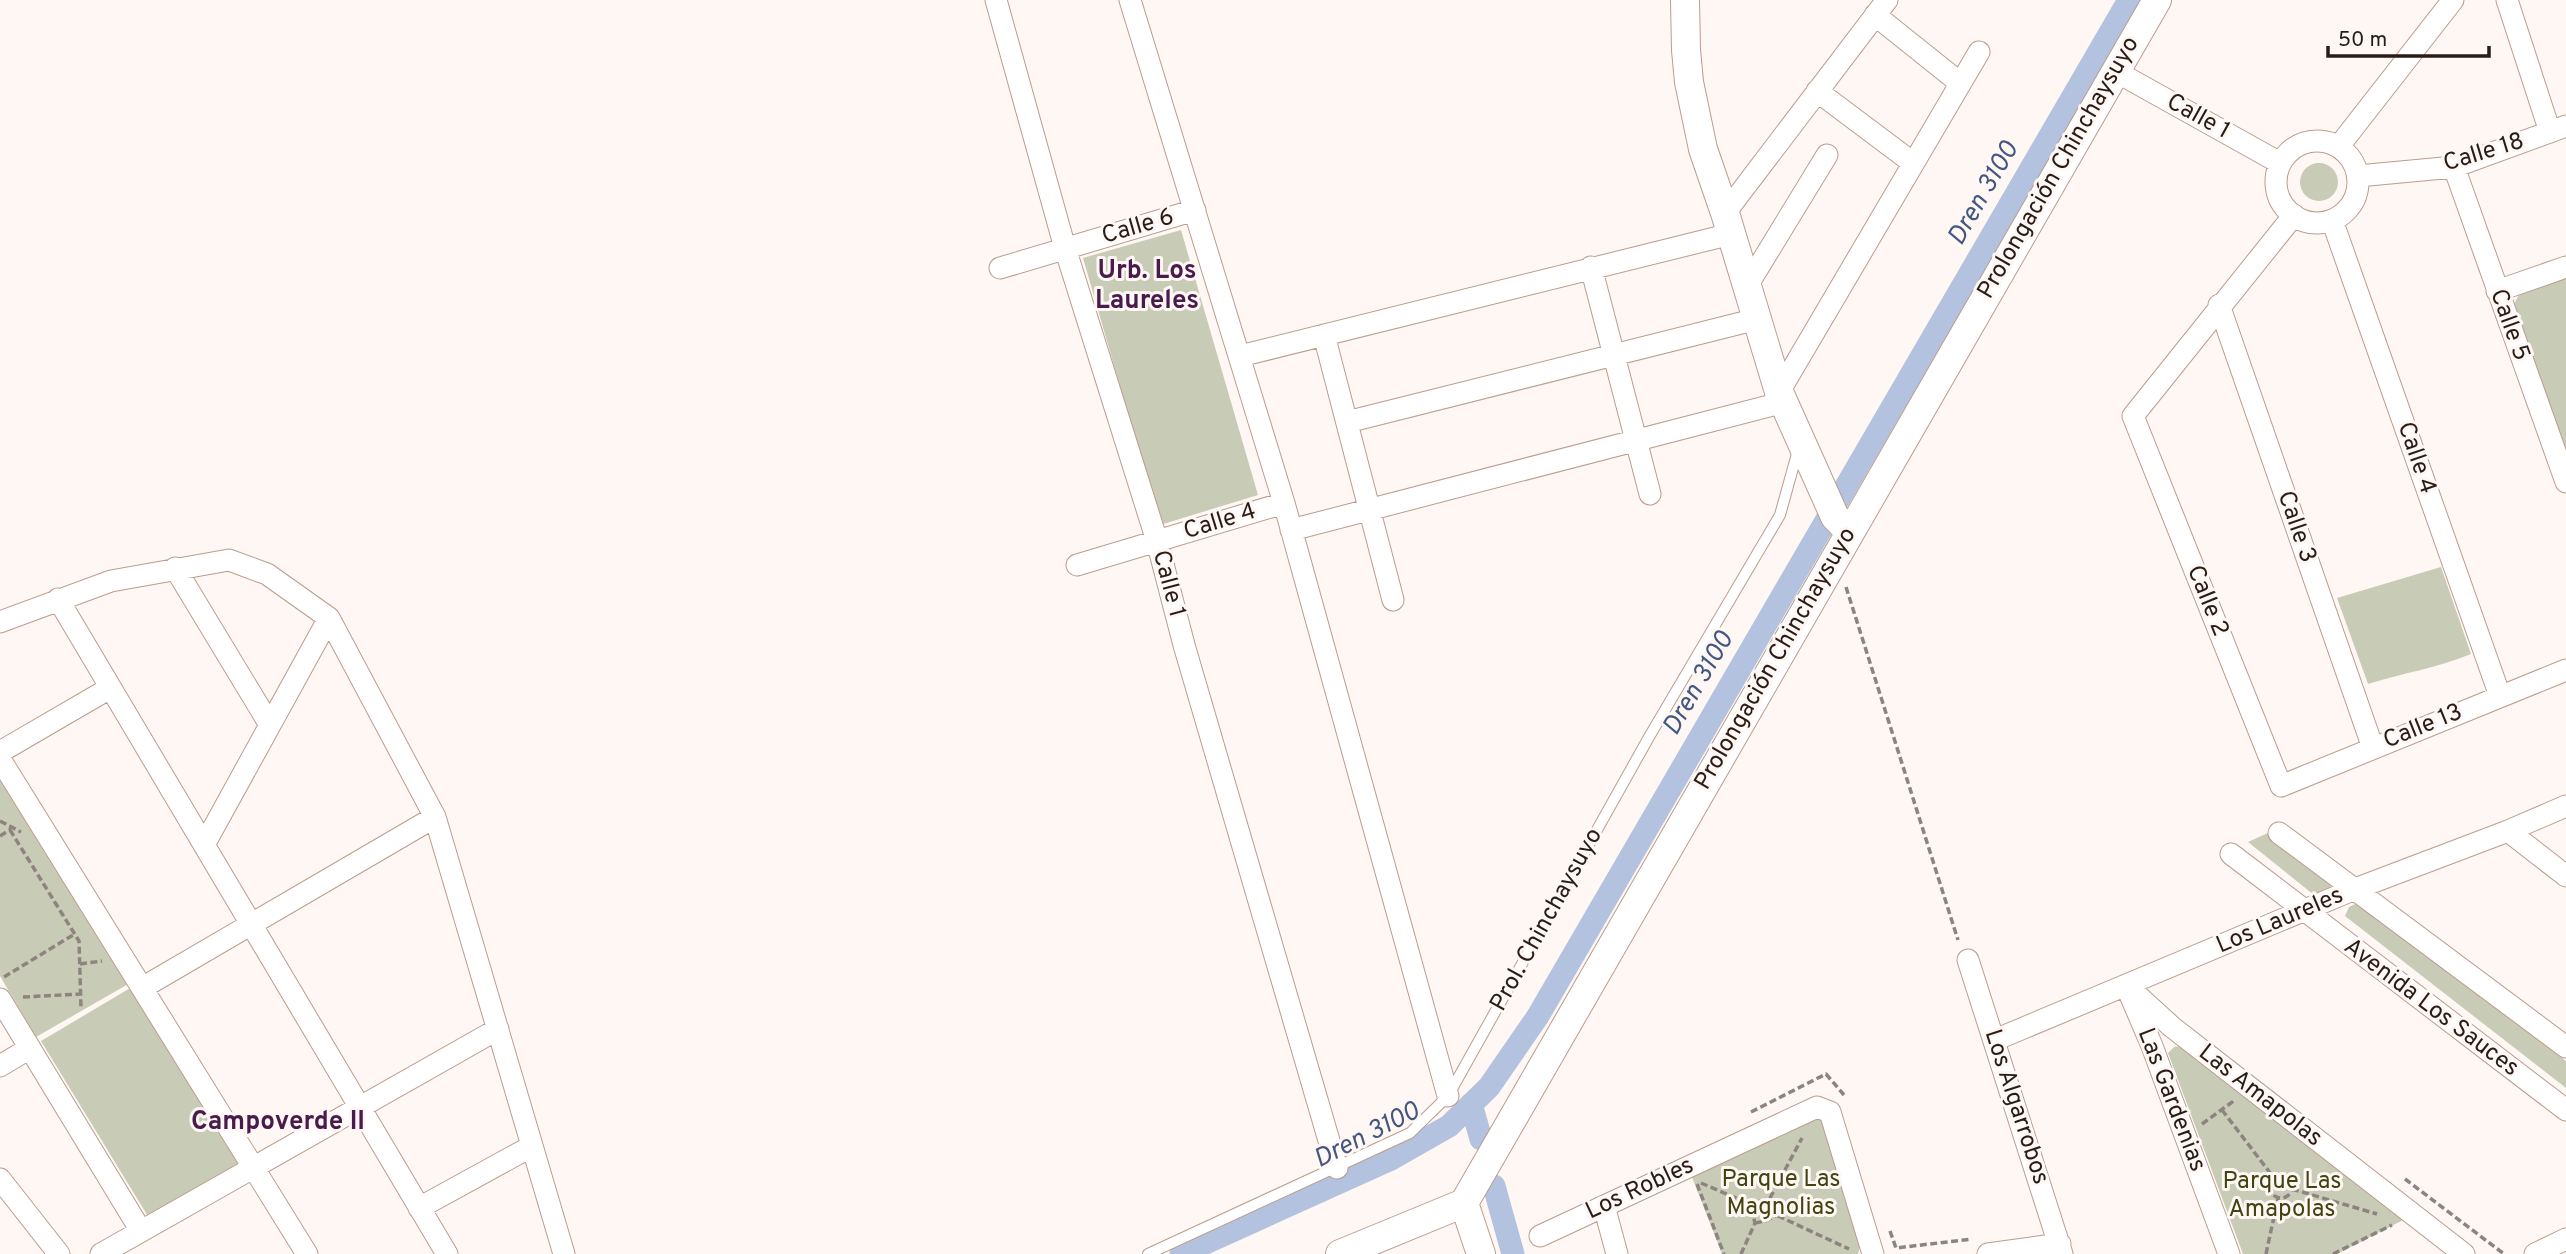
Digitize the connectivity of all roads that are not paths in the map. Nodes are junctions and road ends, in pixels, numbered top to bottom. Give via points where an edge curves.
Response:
1 (996, 0) edge
2 (1130, 0) edge
3 (1685, 0) edge
4 (2157, 0) edge
5 (2454, 0) edge
6 (2507, 0) edge
7 (1881, 7) edge
8 (1979, 52) dead end
9 (2115, 71) junction
10 (1960, 83) junction
11 (1818, 91) junction
12 (2558, 129) edge
13 (2339, 146) junction
14 (1826, 155) dead end
15 (1913, 163) junction
16 (2280, 163) junction
17 (2454, 167) junction
18 (2358, 176) junction
19 (1195, 210) junction
20 (2294, 215) junction
21 (2332, 219) junction
22 (1728, 223) junction
23 (1065, 248) junction
24 (1591, 267) junction
25 (2566, 267) edge
26 (1000, 268) dead end
27 (1746, 286) junction
28 (2497, 291) junction
29 (2219, 305) junction
30 (1757, 319) junction
31 (1324, 335) junction
32 (1614, 355) junction
33 (1240, 356) junction
34 (1781, 397) junction
35 (1347, 422) junction
36 (1636, 440) junction
37 (1801, 440) junction
38 (2566, 481) edge
39 (1650, 494) dead end
40 (1284, 503) junction
41 (1370, 509) junction
42 (1836, 524) junction
43 (1291, 530) junction
44 (1157, 541) junction
45 (1077, 565) dead end
46 (175, 569) junction
47 (58, 599) junction
48 (1393, 600) dead end
49 (330, 618) junction
50 (0, 622) edge
51 (2566, 670) edge
52 (110, 688) junction
53 (2500, 696) junction
54 (270, 725) junction
55 (2372, 748) junction
56 (0, 752) edge
57 (0, 759) edge
58 (2281, 786) joint
59 (2566, 806) edge
60 (435, 817) junction
61 (2508, 831) junction
62 (2279, 833) dead end
63 (204, 845) junction
64 (2231, 854) dead end
65 (2566, 876) edge
66 (2355, 890) junction
67 (2303, 911) junction
68 (251, 924) junction
69 (1968, 960) dead end
70 (2126, 985) junction
71 (142, 988) junction
72 (8, 998) edge
73 (498, 1029) junction
74 (1995, 1040) junction
75 (2566, 1047) edge
76 (30, 1048) junction
77 (0, 1066) edge
78 (1448, 1096) junction
79 (359, 1108) junction
80 (2566, 1110) edge
81 (532, 1146) junction
82 (253, 1168) junction
83 (1337, 1168) junction
84 (0, 1179) edge
85 (1464, 1203) junction
86 (1604, 1206) junction
87 (419, 1208) junction
88 (141, 1231) junction
89 (1540, 1236) dead end
90 (2566, 1239) edge
91 (1983, 1246) edge
92 (2061, 1249) edge
93 (1864, 1253) edge
94 (59, 1254) edge
95 (101, 1254) edge
96 (307, 1254) edge
97 (447, 1254) edge
98 (564, 1254) edge
99 (1148, 1254) edge
100 (1340, 1254) edge
101 (1481, 1254) edge
102 (1617, 1254) edge
103 (2229, 1254) edge
104 (2464, 1254) edge
105 (2535, 1254) edge

1 - 23 street, Calle 1
2 - 19 street
3 - 22 street via 1695,116
4 - 9 street, Prolongación Chinchaysuyo
5 - 13 street
6 - 12 street
7 - 10 street
7 - 11 street
8 - 10 street
9 - 16 street, Calle 1
9 - 42 street, Prolongación Chinchaysuyo
10 - 15 street
11 - 15 street
11 - 22 street
12 - 17 street, Calle 18
13 - 16 street via 2305,142
13 - 18 street
14 - 27 street
15 - 34 street
16 - 20 street via 2277,192
17 - 18 street, Calle 18
17 - 28 street, Calle 5
18 - 21 street via 2353,202
19 - 23 street, Calle 6
19 - 33 street
20 - 21 street via 2313,222
20 - 29 street
21 - 53 street, Calle 4
22 - 24 street
22 - 27 street
23 - 26 street, Calle 6
23 - 44 street, Calle 1
24 - 31 street
24 - 32 street
25 - 28 street
27 - 30 street
28 - 38 street, Calle 5
29 - 55 street, Calle 3
29 - 58 street, Calle 2 via 2133,416
30 - 32 street
30 - 34 street
31 - 33 street
31 - 35 street
32 - 35 street
32 - 36 street
33 - 40 street
34 - 36 street
34 - 37 street
35 - 41 street
36 - 39 street
36 - 41 street
37 - 42 street
37 - 78 lane, Prol. Chinchaysuyo via 1780,515 1649,737
40 - 43 street
40 - 44 street, Calle 4
41 - 43 street
41 - 48 street
42 - 85 street, Prolongación Chinchaysuyo
43 - 78 street
44 - 45 street, Calle 4
44 - 83 street, Calle 1
46 - 47 street via 111,581
46 - 49 street via 229,560 267,575
46 - 54 street
47 - 50 street
47 - 52 street
49 - 54 street
49 - 60 street
51 - 53 street, Calle 13
52 - 56 street
52 - 63 street
53 - 55 street, Calle 13
54 - 63 street
55 - 58 street, Calle 13
57 - 71 street
59 - 61 street, Los Laureles
60 - 68 street
60 - 73 street
61 - 65 street
61 - 66 street, Los Laureles
62 - 66 street, Avenida Los Sauces
63 - 68 street
64 - 67 street, Avenida Los Sauces
66 - 67 street, Los Laureles
66 - 75 street, Avenida Los Sauces
67 - 70 street, Los Laureles
67 - 80 street, Avenida Los Sauces
68 - 71 street
68 - 79 street
69 - 74 street, Los Algarrobos
70 - 74 street, Los Laureles
70 - 103 street, Las Gardenias
70 - 104 street, Las Amapolas via 2172,1027
71 - 82 street
72 - 76 street
73 - 79 street
73 - 81 street
74 - 92 street, Los Algarrobos
76 - 77 street
76 - 88 street
78 - 83 lane, Prol. Chinchaysuyo via 1410,1133
79 - 82 street
79 - 87 street
81 - 87 street
81 - 98 street
82 - 88 street
82 - 96 street
83 - 99 lane, Prol. Chinchaysuyo
84 - 94 street
85 - 100 street
85 - 101 street
86 - 89 street, Los Robles
86 - 93 street, Los Robles via 1817,1107 1830,1112
86 - 102 street
87 - 97 street
88 - 95 street
90 - 105 street
91 - 92 street

